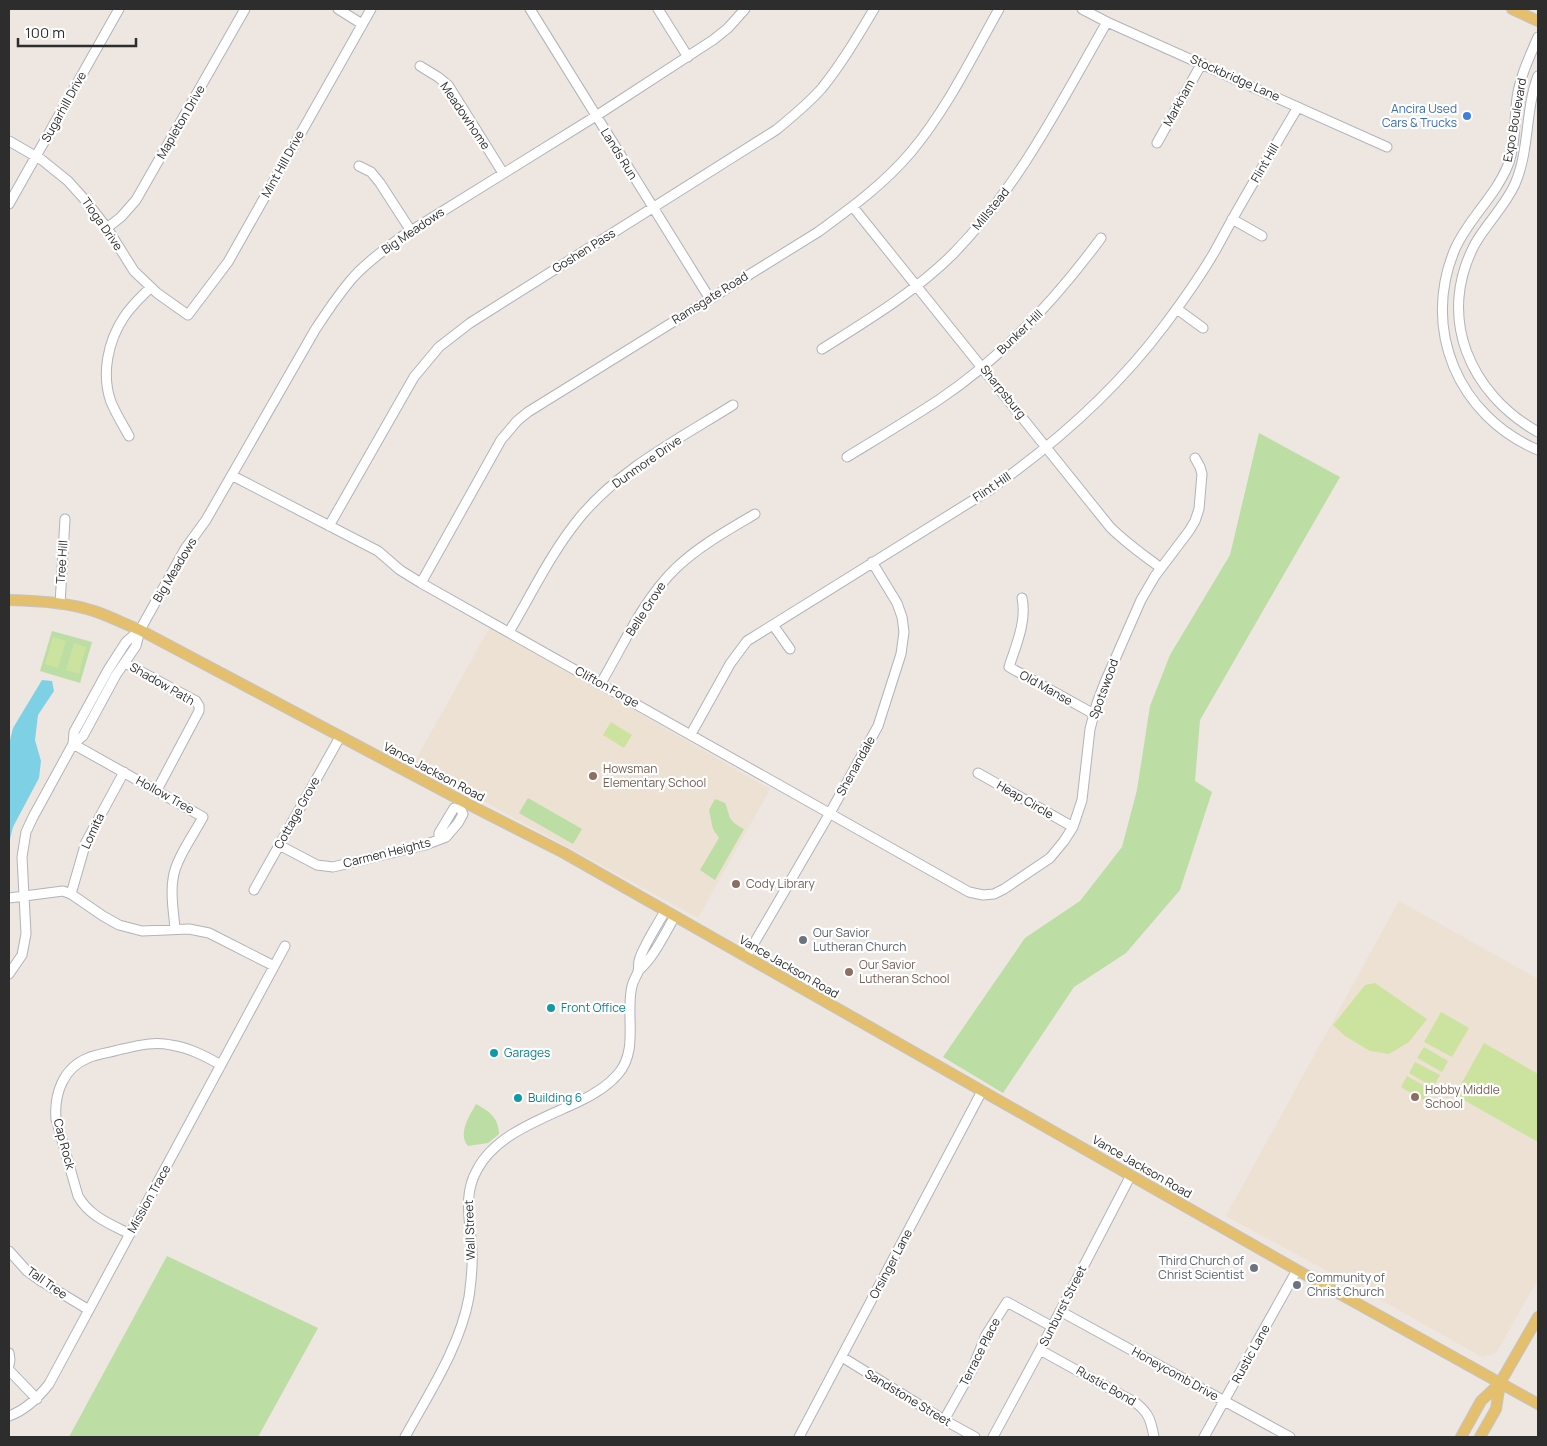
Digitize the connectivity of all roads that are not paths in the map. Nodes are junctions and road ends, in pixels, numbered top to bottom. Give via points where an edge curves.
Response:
1 (119, 9) edge
2 (245, 9) edge
3 (338, 9) edge
4 (371, 9) edge
5 (530, 9) edge
6 (658, 9) edge
7 (745, 9) edge
8 (874, 9) edge
9 (999, 9) edge
10 (1082, 9) edge
11 (1512, 9) edge
12 (1538, 21) edge
13 (1107, 22) junction
14 (362, 24) junction
15 (1538, 37) edge
16 (688, 57) junction
17 (1202, 64) junction
18 (420, 66) dead end
19 (1538, 76) edge
20 (1298, 107) junction
21 (596, 116) junction
22 (9, 141) edge
23 (1157, 143) dead end
24 (1387, 147) dead end
25 (36, 156) junction
26 (359, 166) dead end
27 (503, 173) junction
28 (9, 204) edge
29 (853, 207) junction
30 (653, 208) junction
31 (1232, 220) junction
32 (107, 228) junction
33 (411, 231) junction
34 (1262, 236) dead end
35 (1102, 238) dead end
36 (916, 286) junction
37 (150, 288) junction
38 (710, 299) junction
39 (1178, 309) junction
40 (188, 315) joint
41 (1203, 328) dead end
42 (822, 349) dead end
43 (982, 367) junction
44 (1480, 379) junction
45 (1464, 387) junction
46 (733, 405) dead end
47 (1538, 432) edge
48 (129, 436) dead end
49 (1046, 447) junction
50 (1538, 450) edge
51 (846, 457) dead end
52 (1195, 458) dead end
53 (233, 476) junction
54 (755, 514) dead end
55 (65, 520) dead end
56 (329, 526) junction
57 (872, 562) junction
58 (1161, 568) junction
59 (421, 583) junction
60 (1022, 598) dead end
61 (9, 600) edge
62 (60, 604) junction
63 (773, 625) junction
64 (140, 630) junction
65 (510, 632) junction
66 (790, 649) dead end
67 (125, 663) junction
68 (601, 684) junction
69 (1094, 714) junction
70 (691, 734) junction
71 (340, 737) junction
72 (73, 744) junction
73 (124, 772) junction
74 (978, 773) dead end
75 (157, 790) junction
76 (459, 806) junction
77 (830, 813) junction
78 (1072, 826) junction
79 (439, 839) junction
80 (280, 844) junction
81 (254, 890) dead end
82 (71, 894) junction
83 (983, 895) joint
84 (24, 896) junction
85 (9, 898) edge
86 (665, 911) junction
87 (675, 916) junction
88 (175, 929) junction
89 (285, 946) dead end
90 (746, 957) junction
91 (274, 966) junction
92 (638, 971) junction
93 (9, 974) edge
94 (221, 1065) junction
95 (982, 1091) junction
96 (1131, 1175) junction
97 (130, 1234) junction
98 (9, 1251) edge
99 (1297, 1270) junction
100 (88, 1310) junction
101 (1060, 1311) junction
102 (1538, 1317) edge
103 (1052, 1326) junction
104 (1040, 1350) junction
105 (9, 1353) edge
106 (842, 1357) junction
107 (9, 1366) edge
108 (9, 1370) edge
109 (1500, 1383) junction
110 (37, 1399) junction
111 (1225, 1401) junction
112 (1538, 1404) edge
113 (9, 1416) edge
114 (944, 1420) junction
115 (405, 1437) edge
116 (799, 1437) edge
117 (975, 1437) edge
118 (993, 1437) edge
119 (1154, 1437) edge
120 (1204, 1437) edge
121 (1290, 1437) edge
122 (1460, 1437) edge
123 (1480, 1437) edge

1 - 25 street, Sugarhill Drive
2 - 32 street, Mapleton Drive via 136,200
3 - 14 street
4 - 14 street, Mint Hill Drive
5 - 21 street, Lands Run
6 - 16 street
7 - 16 street, Big Meadows via 728,28
8 - 30 street, Goshen Pass via 840,64 800,111 757,143
9 - 29 street, Ramsgate Road via 935,120 880,185
10 - 13 street, Stockbridge Lane
11 - 12 main road
13 - 17 street, Stockbridge Lane
13 - 36 street, Millstead via 1032,153 1007,190 954,253
14 - 40 street, Mint Hill Drive via 228,262
15 - 45 street, Expo Boulevard via 1518,92 1513,144 1507,166 1492,195 1460,240 1443,291 1449,358
16 - 21 street, Big Meadows
17 - 20 street, Stockbridge Lane
17 - 23 street, Markham
18 - 27 street, Meadowhome via 448,85
19 - 44 street, Expo Boulevard via 1515,184 1476,243 1461,285 1460,328 1468,357
20 - 24 street, Stockbridge Lane
20 - 31 street, Flint Hill
21 - 27 street, Big Meadows
21 - 30 street, Lands Run
22 - 25 street, Tioga Drive
25 - 28 street, Sugarhill Drive
25 - 32 street, Tioga Drive via 68,181
26 - 33 street via 371,172 380,183
27 - 33 street, Big Meadows
29 - 36 street, Sharpsburg
29 - 38 street, Ramsgate Road
30 - 38 street, Lands Run
30 - 56 street, Goshen Pass via 470,323 439,347 411,383
31 - 34 street
31 - 39 street, Flint Hill
32 - 37 street, Tioga Drive via 126,260
33 - 53 street, Big Meadows via 375,257 332,304
35 - 43 street, Bunker Hill via 1031,323
36 - 42 street, Millstead
36 - 43 street, Sharpsburg
37 - 40 street, Tioga Drive
37 - 48 street via 118,327 106,367 111,400
38 - 59 street, Ramsgate Road via 517,421 502,440
39 - 41 street
39 - 49 street, Flint Hill via 1117,382
43 - 49 street, Sharpsburg
43 - 51 street, Bunker Hill via 941,398
44 - 45 street
44 - 47 street, Expo Boulevard via 1502,406
45 - 50 street, Expo Boulevard via 1485,415 1500,428
46 - 65 street, Dunmore Drive via 644,461 598,498 560,543
49 - 57 street, Flint Hill via 991,489
49 - 58 street, Sharpsburg via 1110,527
52 - 58 street, Spotswood via 1202,474 1199,509 1189,531
53 - 56 street, Clifton Forge
53 - 64 street, Big Meadows via 185,549
54 - 68 street, Belle Grove via 692,554 664,580 642,610
55 - 62 street, Tree Hill
56 - 59 street, Clifton Forge via 378,551
57 - 63 street, Flint Hill
57 - 77 street, Shenandale via 900,610 902,647 878,726
58 - 69 street, Spotswood via 1123,638
59 - 65 street, Clifton Forge
60 - 69 street, Old Manse via 1024,619 1009,667
61 - 62 main road, Vance Jackson Road
62 - 64 main road, Vance Jackson Road via 97,612
63 - 66 street
63 - 70 street, Flint Hill via 747,641
64 - 67 street, Big Meadows via 136,646
64 - 71 main road, Vance Jackson Road
64 - 72 street, Big Meadows via 126,642 108,670 74,732
65 - 68 street, Clifton Forge
67 - 72 street, Big Meadows via 83,736
67 - 75 street, Shadow Path via 196,701 199,706
68 - 70 street, Clifton Forge
69 - 78 street, Spotswood via 1082,800
70 - 77 street, Clifton Forge
71 - 76 main road, Vance Jackson Road
71 - 80 street, Cottage Grove
72 - 73 street, Hollow Tree
72 - 84 street, Big Meadows via 26,832 22,857
73 - 75 street, Hollow Tree
73 - 82 street, Lomita via 86,842
74 - 78 street, Heap Circle
75 - 88 street, Hollow Tree via 203,817 173,878
76 - 79 street, Carmen Heights via 463,814 458,823 446,837
76 - 79 street, Carmen Heights via 447,808 443,817 446,823
76 - 86 main road, Vance Jackson Road via 564,853
77 - 83 street, Clifton Forge via 968,892
77 - 90 street, Shenandale
78 - 83 street, Spotswood via 1050,858 1004,889
79 - 80 street, Carmen Heights via 333,867 317,865
80 - 81 street, Cottage Grove
82 - 84 street via 63,891
82 - 88 street via 119,925 142,931
84 - 85 street
84 - 93 street, Big Meadows via 25,943 22,955
86 - 87 main road, Vance Jackson Road
86 - 92 street, Wall Street via 639,961
87 - 90 main road, Vance Jackson Road
87 - 92 street, Wall Street via 645,966
88 - 91 street via 209,933
89 - 91 street, Mission Trace
90 - 95 main road, Vance Jackson Road
91 - 94 street, Mission Trace
92 - 115 street, Wall Street via 630,998 629,1049 620,1072 592,1095 505,1138 476,1170 468,1203 472,1276 463,1320 450,1352
94 - 97 street, Mission Trace
94 - 97 street, Cap Rock via 187,1048 151,1044 88,1058 70,1071 60,1085 56,1119 78,1196 90,1212
95 - 96 main road, Vance Jackson Road
95 - 106 street, Orsinger Lane
96 - 99 main road, Vance Jackson Road
96 - 101 street, Sunburst Street
97 - 100 street, Mission Trace
98 - 100 street, Tall Tree via 27,1271
99 - 109 main road, Vance Jackson Road
99 - 111 street, Rustic Lane
100 - 110 street, Mission Trace via 49,1384
101 - 103 street, Sunburst Street
101 - 111 street, Honeycomb Drive
102 - 109 main road
103 - 104 street, Sunburst Street
103 - 114 street, Terrace Place via 1007,1302 986,1335 971,1372
104 - 118 street, Sunburst Street
104 - 119 street, Rustic Bond via 1136,1403 1148,1415
105 - 107 street
106 - 114 street, Sandstone Street
106 - 116 street, Orsinger Lane
108 - 110 street
109 - 112 main road, Vance Jackson Road
109 - 122 main road via 1481,1401
109 - 123 main road via 1496,1409
110 - 113 street, Mission Trace
111 - 120 street, Rustic Lane
111 - 121 street, Honeycomb Drive
114 - 117 street, Sandstone Street

